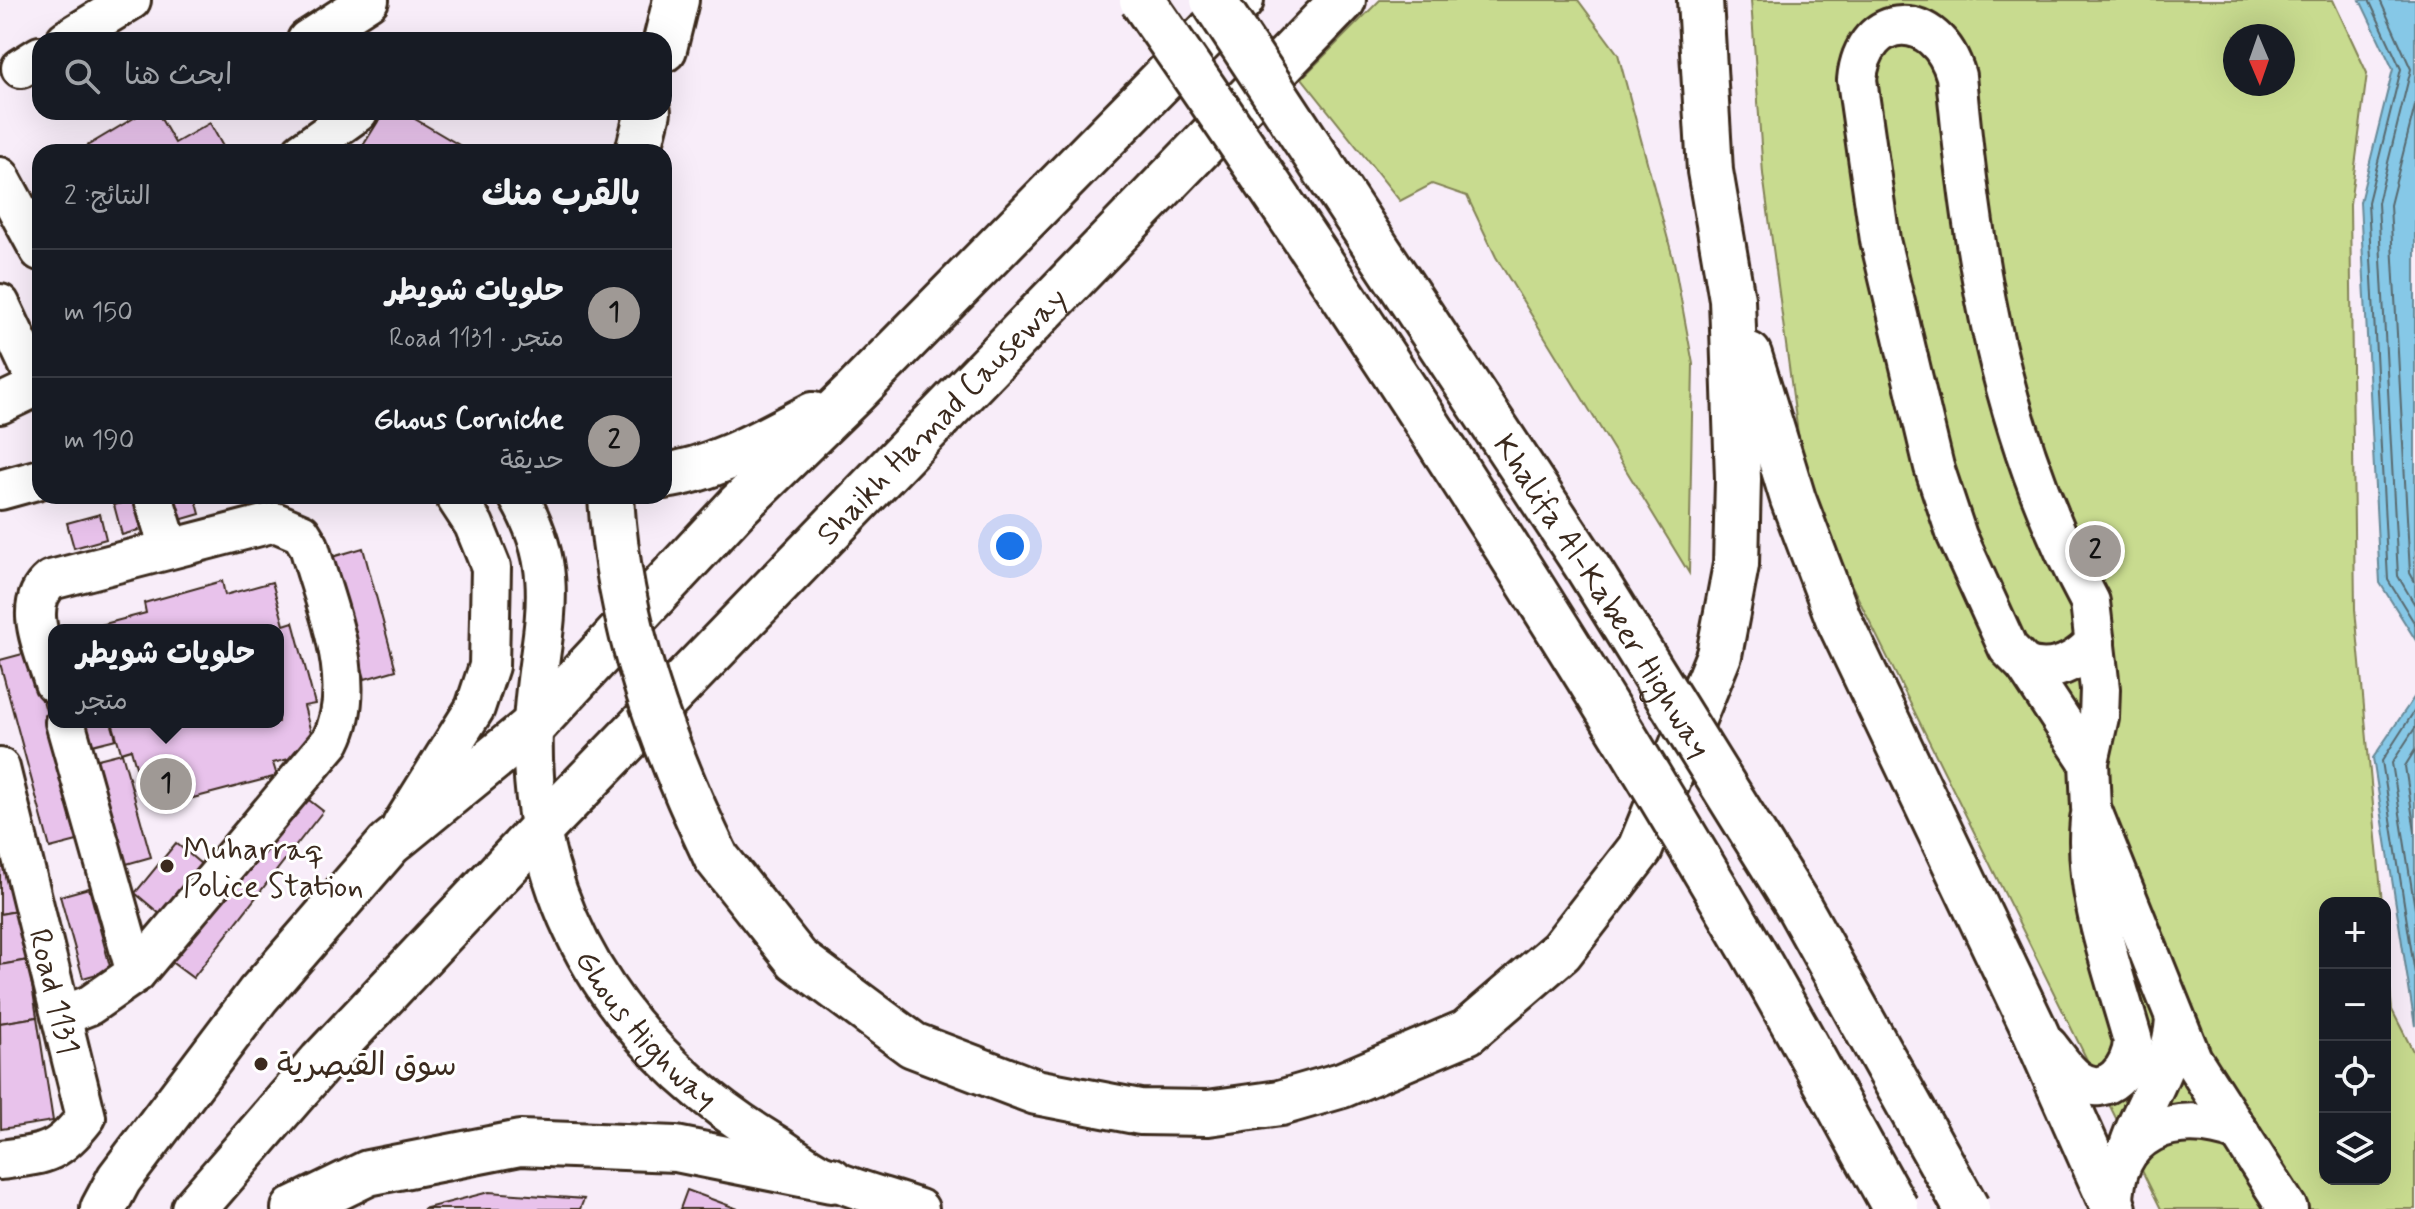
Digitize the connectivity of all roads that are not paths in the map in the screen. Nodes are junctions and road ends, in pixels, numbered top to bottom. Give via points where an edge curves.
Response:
1 (131, 0) edge
2 (369, 0) edge
3 (676, 0) edge
4 (1142, 0) edge
5 (1213, 0) edge
6 (1241, 0) edge
7 (1343, 0) edge
8 (1700, 0) edge
9 (1880, 14) edge
10 (79, 32) edge
11 (319, 32) edge
12 (668, 32) edge
13 (347, 120) edge
14 (646, 120) edge
15 (313, 144) edge
16 (640, 144) edge
17 (0, 177) edge
18 (32, 236) edge
19 (1732, 299) junction
20 (0, 304) edge
21 (32, 372) edge
22 (32, 390) edge
23 (854, 393) junction
24 (0, 404) edge
25 (672, 475) edge
26 (32, 481) edge
27 (0, 490) edge
28 (155, 504) edge
29 (460, 504) edge
30 (523, 504) edge
31 (611, 504) edge
32 (169, 548) junction
33 (2095, 642) junction
34 (48, 659) edge
35 (2025, 665) junction
36 (533, 726) junction
37 (67, 728) edge
38 (2089, 762) junction
39 (0, 768) edge
40 (2091, 808) junction
41 (539, 831) junction
42 (389, 844) junction
43 (136, 973) junction
44 (62, 1016) junction
45 (2175, 1019) junction
46 (2034, 1029) junction
47 (2240, 1133) junction
48 (2128, 1149) junction
49 (0, 1160) edge
50 (831, 1180) junction
51 (103, 1209) edge
52 (194, 1209) edge
53 (294, 1209) edge
54 (919, 1209) edge
55 (1896, 1209) edge
56 (1967, 1209) edge
57 (2114, 1209) edge
58 (2288, 1209) edge

1 - 10 street
2 - 11 street
3 - 12 main road
4 - 55 main road, Khalifa Al-Kabeer Highway, bridge via 1347,298 1541,601 1754,953
5 - 56 main road, Khalifa Al-Kabeer Highway, bridge via 1588,568 1800,909
6 - 23 main road
7 - 41 main road, Shaikh Hamad Causeway
8 - 19 main road via 1710,171
9 - 33 street via 1936,36 1950,54 1973,226 2001,375 2039,497 2090,602
9 - 35 street via 1859,57 1857,80 1880,240 1943,495 1986,603 2008,648
13 - 15 street
14 - 16 main road
17 - 18 street
19 - 31 main road, bridge via 1736,565 1719,655 1640,849 1561,951 1467,1032 1342,1085 1280,1103 1208,1113 1140,1112 1079,1102 973,1070 913,1045 797,959 716,857 674,770 643,683 614,556
19 - 46 main road via 1793,499 1838,618
20 - 21 street
22 - 24 street
23 - 25 main road via 762,441
23 - 36 main road via 738,506
26 - 27 street
28 - 32 street
29 - 42 street via 491,567 489,666 475,708
30 - 36 street, Ghous Highway via 545,563 547,608
32 - 34 street via 62,576 42,587 35,608
32 - 43 street via 275,522 301,533 342,670 345,703 331,741
33 - 35 street via 2062,666 2037,670
33 - 38 street via 2099,717
35 - 38 street
36 - 41 street, Ghous Highway
36 - 42 main road
37 - 43 street
38 - 40 street
39 - 44 street, Road 1131
40 - 45 street
40 - 46 street via 2091,890 2133,1041 2132,1057 2125,1072 2112,1081 2079,1081
41 - 50 street, Ghous Highway via 560,899 602,985 665,1062 726,1114
41 - 52 main road, Shaikh Hamad Causeway via 321,1062
42 - 51 main road via 258,995 119,1179
43 - 44 street via 90,1005
44 - 49 street, Road 1131 via 86,1117 48,1154
45 - 47 street via 2213,1097
45 - 48 street via 2167,1064 2139,1113
46 - 57 main road
47 - 48 street via 2213,1123 2183,1122 2155,1130
47 - 58 street
48 - 57 street via 2114,1188
50 - 53 main road via 676,1149 520,1143 368,1173
50 - 54 street, Ghous Highway

